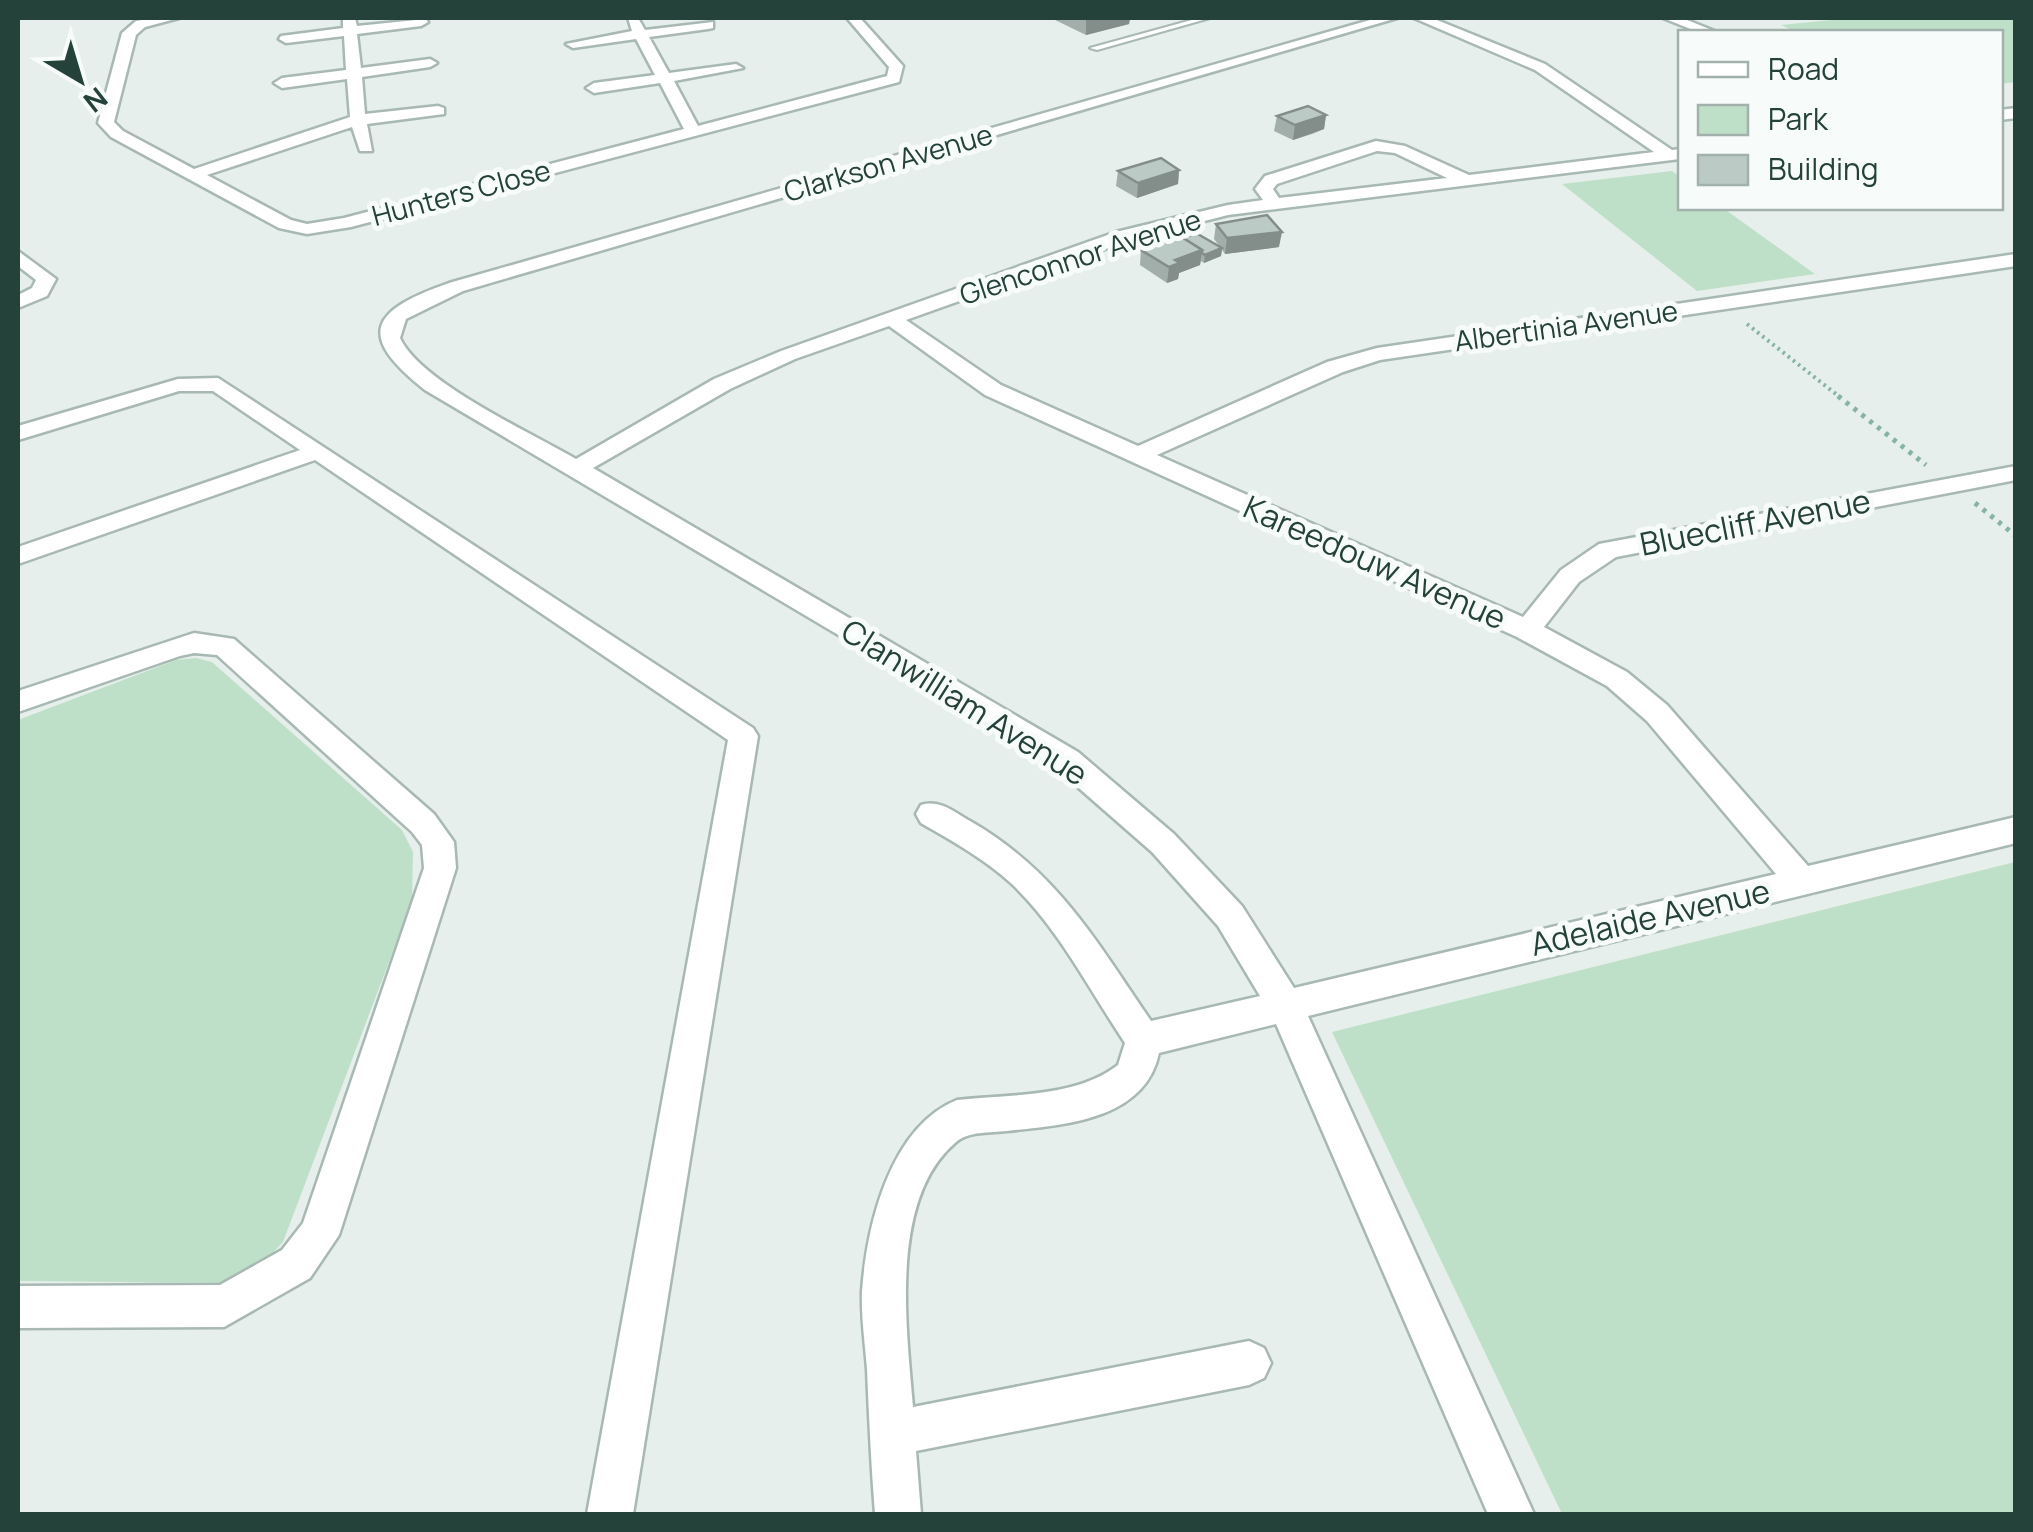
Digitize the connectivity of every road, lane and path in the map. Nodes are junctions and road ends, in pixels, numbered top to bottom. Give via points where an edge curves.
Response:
1 (172, 18) edge
2 (632, 18) edge
3 (853, 18) edge
4 (1206, 18) edge
5 (1390, 18) edge
6 (1422, 18) edge
7 (1670, 18) edge
8 (421, 22) dead end
9 (350, 24) edge
10 (708, 25) dead end
11 (1704, 30) edge
12 (640, 34) junction
13 (286, 39) dead end
14 (573, 44) dead end
15 (1094, 48) dead end
16 (430, 63) dead end
17 (736, 68) dead end
18 (353, 74) junction
19 (664, 78) junction
20 (282, 83) dead end
21 (594, 88) dead end
22 (438, 111) dead end
23 (358, 120) junction
24 (693, 131) junction
25 (366, 148) dead end
26 (1675, 155) edge
27 (195, 174) junction
28 (1468, 181) junction
29 (1274, 204) junction
30 (18, 256) edge
31 (2016, 260) edge
32 (18, 302) edge
33 (1718, 302) junction
34 (392, 318) joint
35 (892, 318) junction
36 (18, 433) edge
37 (318, 452) junction
38 (1136, 456) junction
39 (576, 469) junction
40 (2016, 473) edge
41 (1952, 484) junction
42 (2016, 536) edge
43 (18, 556) edge
44 (1527, 630) junction
45 (18, 702) edge
46 (932, 814) dead end
47 (2016, 830) edge
48 (1802, 882) junction
49 (1284, 1004) junction
50 (1143, 1040) junction
51 (18, 1307) edge
52 (1249, 1362) dead end
53 (891, 1434) junction
54 (610, 1514) edge
55 (898, 1514) edge
56 (1511, 1514) edge

1 - 27 street, Hunters Close via 129,33 106,123
2 - 12 street
3 - 24 street, Hunters Close via 896,66 894,78
4 - 15 lane
5 - 34 street, Clarkson Avenue via 456,287
6 - 26 street via 1540,66
7 - 11 street
8 - 9 street
9 - 13 street
9 - 18 street
10 - 12 street
12 - 14 street
12 - 19 street
16 - 18 street
17 - 19 street
18 - 20 street
18 - 23 street
19 - 21 street
19 - 24 street
22 - 23 street
23 - 25 street
23 - 27 street
24 - 27 street, Hunters Close via 307,229 285,224
26 - 28 street, Glenconnor Avenue
28 - 29 street, Glenconnor Avenue
28 - 29 street via 1399,149 1376,146 1271,180 1264,189
29 - 35 street, Glenconnor Avenue via 1158,225
30 - 32 street via 46,279 40,292
31 - 33 street, Albertinia Avenue
33 - 38 street, Albertinia Avenue via 1377,354
33 - 41 path
34 - 39 street, Clanwilliam Avenue via 391,342 414,372
35 - 38 street, Kareedouw Avenue via 992,390
35 - 39 street, Glenconnor Avenue via 722,384
36 - 37 street via 208,381
37 - 43 street
37 - 54 street via 744,736
38 - 44 street, Kareedouw Avenue
39 - 49 street, Clanwilliam Avenue via 1067,760 1163,843 1230,916
40 - 41 street, Bluecliff Avenue
41 - 42 path
41 - 44 street, Bluecliff Avenue via 1608,550 1570,576
44 - 48 street, Kareedouw Avenue via 1616,679 1657,713
45 - 51 street via 174,648 224,646 423,823 438,842 440,868 319,1236 296,1264 224,1306
46 - 50 street via 1024,875
47 - 48 street, Adelaide Avenue
48 - 49 street, Adelaide Avenue
49 - 50 street, Adelaide Avenue
49 - 56 street, Clanwilliam Avenue
50 - 53 street via 1140,1064 1109,1093 958,1118 939,1128 914,1159 884,1294
52 - 53 street
53 - 55 street

